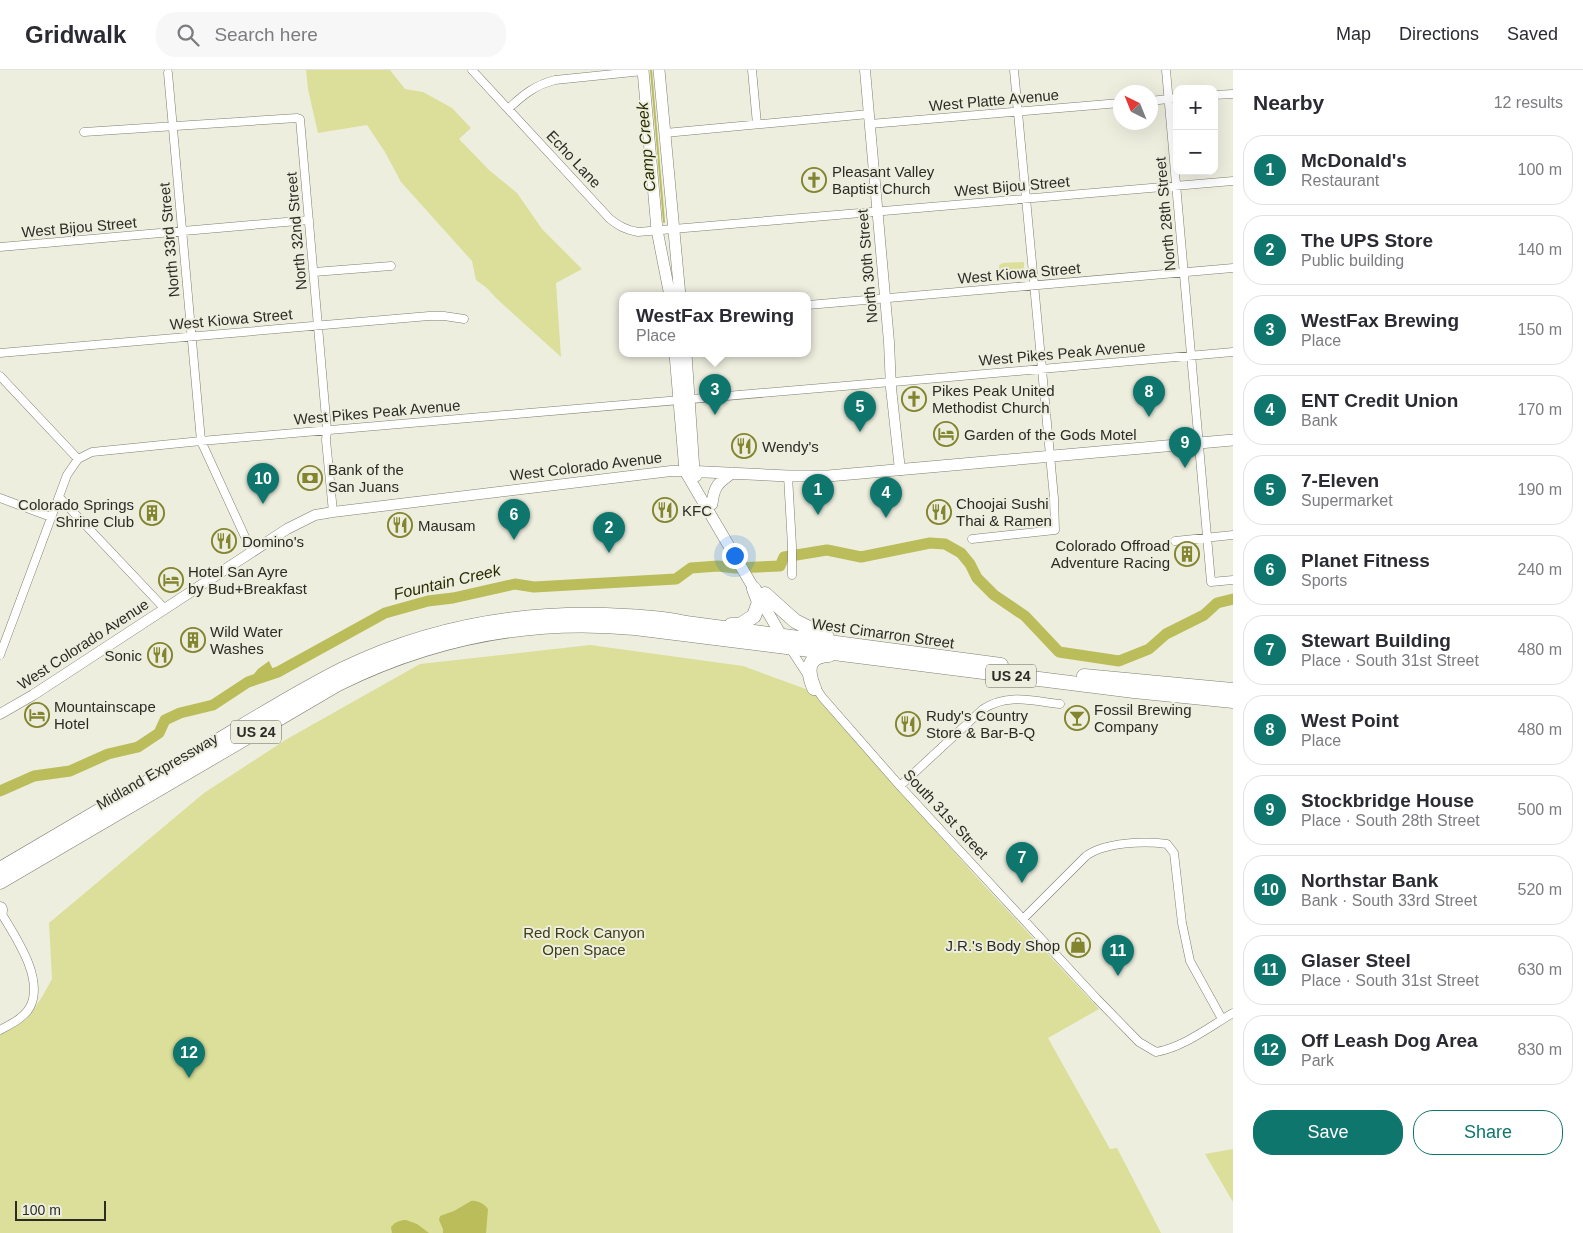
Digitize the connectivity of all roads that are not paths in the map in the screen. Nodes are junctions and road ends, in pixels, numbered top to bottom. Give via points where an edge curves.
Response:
1 (472, 70) edge
2 (643, 70) edge
3 (659, 70) edge
4 (752, 70) edge
5 (865, 70) edge
6 (1014, 70) edge
7 (1166, 70) edge
8 (168, 73) dead end
9 (1233, 94) edge
10 (1218, 95) edge
11 (1173, 99) edge
12 (1158, 100) edge
13 (1113, 104) edge
14 (508, 109) junction
15 (1019, 111) junction
16 (869, 119) junction
17 (757, 124) junction
18 (173, 127) junction
19 (1174, 130) edge
20 (84, 132) dead end
21 (665, 132) junction
22 (1233, 181) edge
23 (1176, 186) junction
24 (1027, 198) junction
25 (878, 211) junction
26 (309, 220) junction
27 (657, 230) junction
28 (673, 230) junction
29 (182, 232) junction
30 (0, 248) edge
31 (391, 266) dead end
32 (1233, 268) edge
33 (314, 272) junction
34 (1183, 272) junction
35 (1034, 286) junction
36 (669, 292) edge
37 (680, 292) edge
38 (885, 299) junction
39 (811, 305) edge
40 (464, 319) dead end
41 (319, 326) junction
42 (191, 337) junction
43 (1233, 352) edge
44 (0, 353) edge
45 (1191, 356) junction
46 (676, 357) edge
47 (686, 357) edge
48 (1042, 368) junction
49 (0, 377) edge
50 (892, 385) junction
51 (685, 399) junction
52 (327, 430) junction
53 (1233, 440) edge
54 (201, 441) junction
55 (1198, 443) junction
56 (1050, 456) junction
57 (78, 459) junction
58 (900, 470) junction
59 (689, 471) junction
60 (732, 472) junction
61 (788, 476) junction
62 (59, 497) junction
63 (0, 498) edge
64 (712, 504) junction
65 (332, 512) junction
66 (51, 516) junction
67 (1233, 535) edge
68 (1206, 538) junction
69 (972, 539) dead end
70 (1175, 541) dead end
71 (252, 552) junction
72 (739, 556) junction
73 (792, 571) dead end
74 (1233, 580) edge
75 (756, 585) junction
76 (165, 609) junction
77 (529, 622) junction
78 (686, 623) junction
79 (786, 640) junction
80 (851, 645) junction
81 (837, 654) junction
82 (0, 655) edge
83 (814, 688) junction
84 (1233, 690) edge
85 (1233, 701) edge
86 (1060, 704) dead end
87 (0, 714) edge
88 (900, 786) junction
89 (1, 876) edge
90 (0, 910) edge
91 (1023, 919) junction
92 (1233, 1013) edge
93 (1222, 1019) junction
94 (0, 1030) edge

1 - 14 street, Echo Lane
2 - 14 street via 544,83 532,88
2 - 27 main road
3 - 21 main road
4 - 17 street
5 - 16 main road, North 30th Street
6 - 15 street
7 - 11 street, North 28th Street
8 - 18 street, North 33rd Street
9 - 10 street
11 - 12 street
13 - 15 street, West Platte Avenue
14 - 27 street, Echo Lane via 617,225 638,232
15 - 16 street, West Platte Avenue
15 - 24 street
16 - 17 street, West Platte Avenue
16 - 25 main road, North 30th Street
17 - 21 street, West Platte Avenue
18 - 20 street
18 - 26 street, North 32nd Street via 300,119
18 - 29 street, North 33rd Street
19 - 23 street, North 28th Street
21 - 28 main road
22 - 23 street, West Bijou Street
23 - 24 street, West Bijou Street
23 - 34 street, North 28th Street
24 - 25 street, West Bijou Street
24 - 35 street
25 - 28 street, West Bijou Street
25 - 38 main road, North 30th Street
26 - 29 street, West Bijou Street
26 - 33 street, North 32nd Street
27 - 28 street, Echo Lane
27 - 36 main road
28 - 37 main road
29 - 30 street, West Bijou Street
29 - 42 street, North 33rd Street
31 - 33 street
32 - 34 street, West Kiowa Street
33 - 41 street, North 32nd Street
34 - 35 street, West Kiowa Street
34 - 45 street, North 28th Street
35 - 38 street, West Kiowa Street
35 - 48 street
38 - 39 street, West Kiowa Street
38 - 50 main road, North 30th Street
40 - 41 street, West Kiowa Street via 429,316
41 - 42 street, West Kiowa Street
41 - 52 street, North 32nd Street
42 - 44 street, West Kiowa Street
42 - 54 street, North 33rd Street
43 - 45 street, West Pikes Peak Avenue
45 - 48 street, West Pikes Peak Avenue
45 - 55 street, North 28th Street
46 - 51 main road
47 - 51 main road
48 - 50 street, West Pikes Peak Avenue
48 - 56 street
49 - 57 street
50 - 51 street, West Pikes Peak Avenue
50 - 58 main road, North 30th Street
51 - 52 street, West Pikes Peak Avenue
51 - 59 main road, South 31st Street
52 - 54 street, West Pikes Peak Avenue
52 - 65 street, North 32nd Street
53 - 55 main road, West Colorado Avenue
54 - 57 street, West Pikes Peak Avenue via 98,451
54 - 71 street, North 33rd Street
55 - 56 main road, West Colorado Avenue
55 - 68 street, North 28th Street
56 - 58 main road, West Colorado Avenue
56 - 69 street via 1055,530
57 - 62 street
58 - 61 main road, West Colorado Avenue
59 - 60 main road, West Colorado Avenue
59 - 64 main road, South 31st Street
59 - 65 main road, West Colorado Avenue via 672,470
59 - 72 main road, South 31st Street
60 - 61 main road, West Colorado Avenue
60 - 64 main road via 714,490
61 - 73 street
62 - 66 street
62 - 76 street
63 - 66 street
64 - 72 main road, South 31st Street
65 - 71 main road, West Colorado Avenue via 297,523
66 - 82 street
67 - 68 street
68 - 70 street
68 - 74 street, North 28th Street via 1211,582
71 - 76 main road, West Colorado Avenue
72 - 75 main road, South 31st Street
75 - 78 highway via 759,602 756,613 740,625
75 - 79 main road, South 31st Street
75 - 80 highway via 801,624
76 - 87 main road, West Colorado Avenue
77 - 78 highway, West Cimarron Street / US 24 via 606,614 661,617
77 - 79 highway, West Cimarron Street / US 24
77 - 89 highway, Midland Expressway / US 24 via 491,621 444,632 381,653 343,670 287,700
78 - 79 highway, West Cimarron Street / US 24
79 - 80 highway, West Cimarron Street / US 24
79 - 81 highway, West Cimarron Street / US 24
79 - 83 street, South 31st Street
80 - 84 highway, West Cimarron Street / US 24 via 1069,674
81 - 83 highway via 819,657 810,665 809,675
81 - 85 highway, West Cimarron Street / US 24
83 - 88 street, South 31st Street
86 - 88 street via 1009,699 990,705
88 - 91 street, South 31st Street
90 - 94 street via 20,944 34,987 30,1007
91 - 93 street, South 31st Street via 1139,1042 1156,1052 1176,1047
91 - 93 street via 1094,850 1154,842 1167,844 1174,853 1190,961
92 - 93 street

